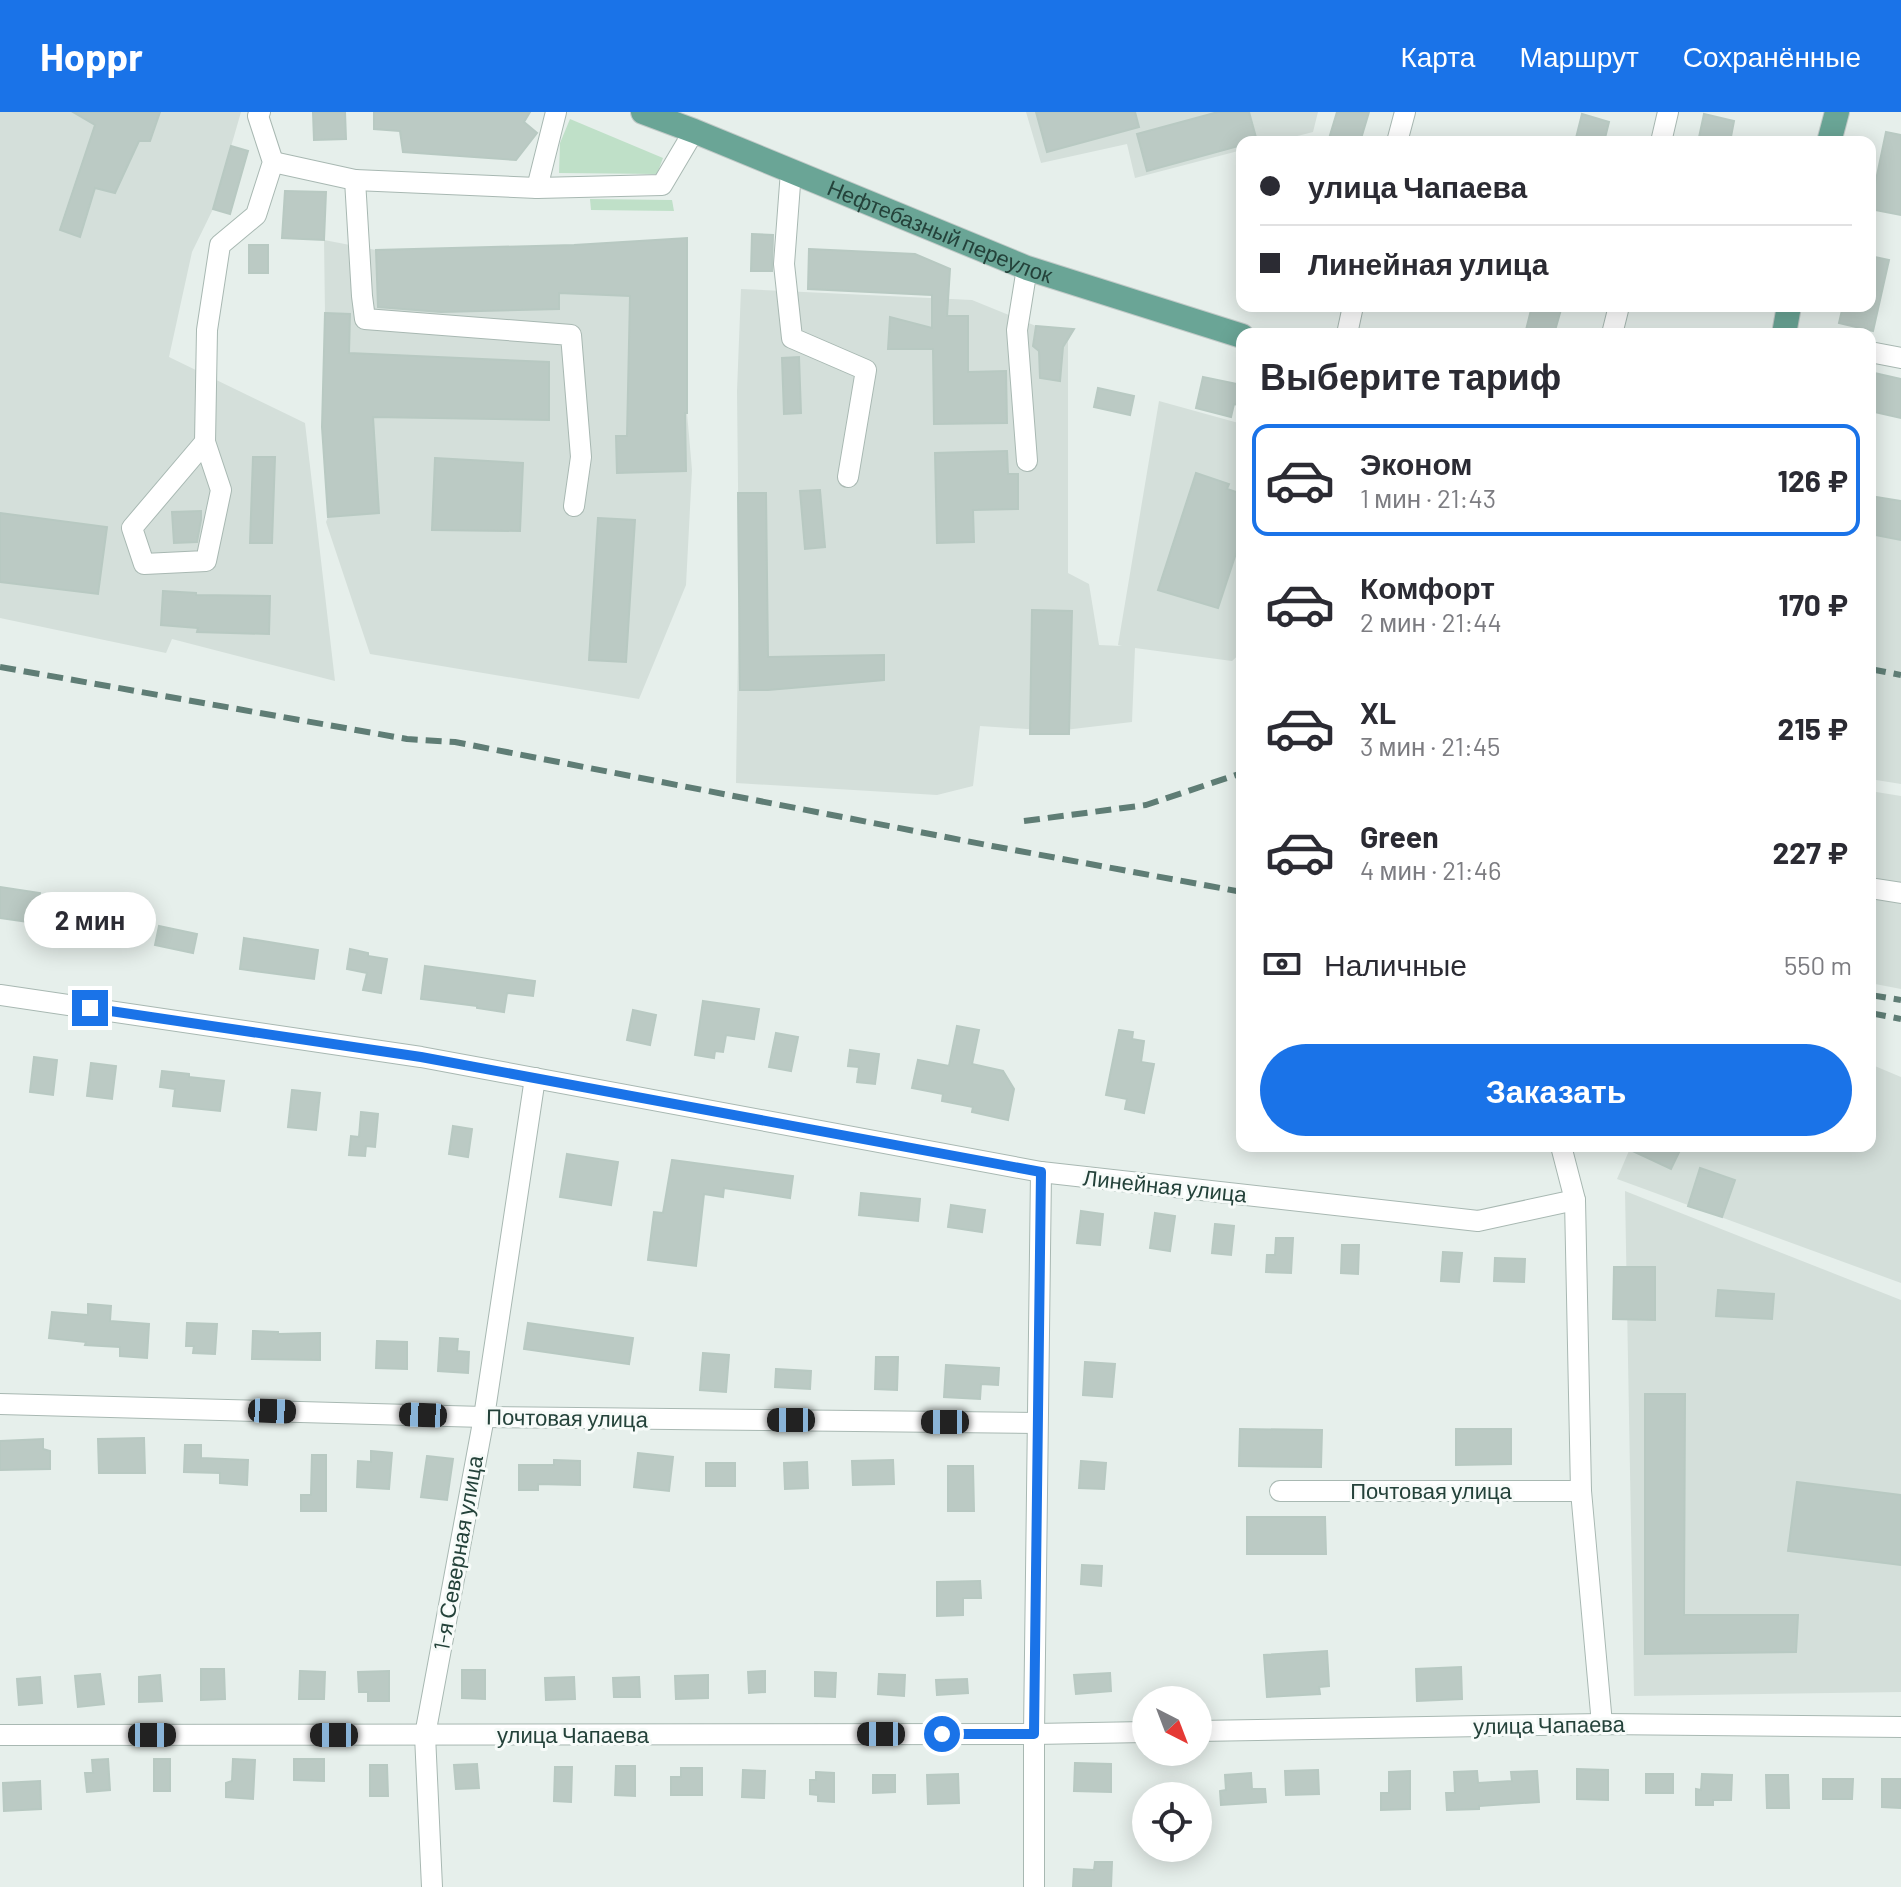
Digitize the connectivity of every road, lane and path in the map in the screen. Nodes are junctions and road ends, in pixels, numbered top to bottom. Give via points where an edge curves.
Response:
1 (260, 112) edge
2 (556, 112) edge
3 (643, 112) edge
4 (1405, 112) edge
5 (1668, 112) edge
6 (1837, 112) edge
7 (694, 131) junction
8 (1399, 136) edge
9 (1662, 136) edge
10 (1831, 136) edge
11 (273, 162) junction
12 (791, 171) junction
13 (355, 180) junction
14 (537, 188) junction
15 (1027, 268) junction
16 (1236, 334) edge
17 (1876, 353) edge
18 (1901, 358) edge
19 (205, 442) junction
20 (1027, 461) dead end
21 (848, 477) dead end
22 (574, 506) dead end
23 (1876, 889) edge
24 (1901, 893) edge
25 (0, 995) edge
26 (535, 1078) junction
27 (1563, 1152) edge
28 (1041, 1172) junction
29 (1575, 1200) junction
30 (0, 1404) edge
31 (484, 1417) junction
32 (1037, 1423) junction
33 (1280, 1491) dead end
34 (1581, 1491) junction
35 (1602, 1724) junction
36 (1901, 1727) edge
37 (1212, 1731) edge
38 (1132, 1732) edge
39 (1034, 1734) junction
40 (0, 1735) edge
41 (425, 1735) junction
42 (432, 1887) edge
43 (1034, 1887) edge

1 - 11 street
2 - 14 street
3 - 7 main road, Нефтебазный переулок
4 - 8 street
5 - 9 street
6 - 10 main road
7 - 12 main road, Нефтебазный переулок
7 - 14 street via 662,185
11 - 13 street
11 - 19 street via 256,215 220,245 207,330
12 - 15 main road, Нефтебазный переулок
12 - 21 street via 784,264 792,338 866,370
13 - 14 street
13 - 22 street via 365,319 571,335 581,457
15 - 16 main road, Нефтебазный переулок
15 - 20 street via 1017,330
17 - 18 street
19 - 19 street via 132,528 144,564 206,561 221,490
23 - 24 street
25 - 26 street, Линейная улица
26 - 28 street, Линейная улица
26 - 31 street, 1-я Северная улица
27 - 29 street
28 - 29 street, Линейная улица via 1478,1221
28 - 32 street
29 - 34 street
30 - 31 street, Почтовая улица
31 - 32 street, Почтовая улица
31 - 41 street, 1-я Северная улица
32 - 39 street
33 - 34 street, Почтовая улица
34 - 35 street
35 - 36 street, улица Чапаева
35 - 37 street, улица Чапаева
38 - 39 street, улица Чапаева
39 - 41 street, улица Чапаева
39 - 43 street
40 - 41 street, улица Чапаева
41 - 42 street, 1-я Северная улица

